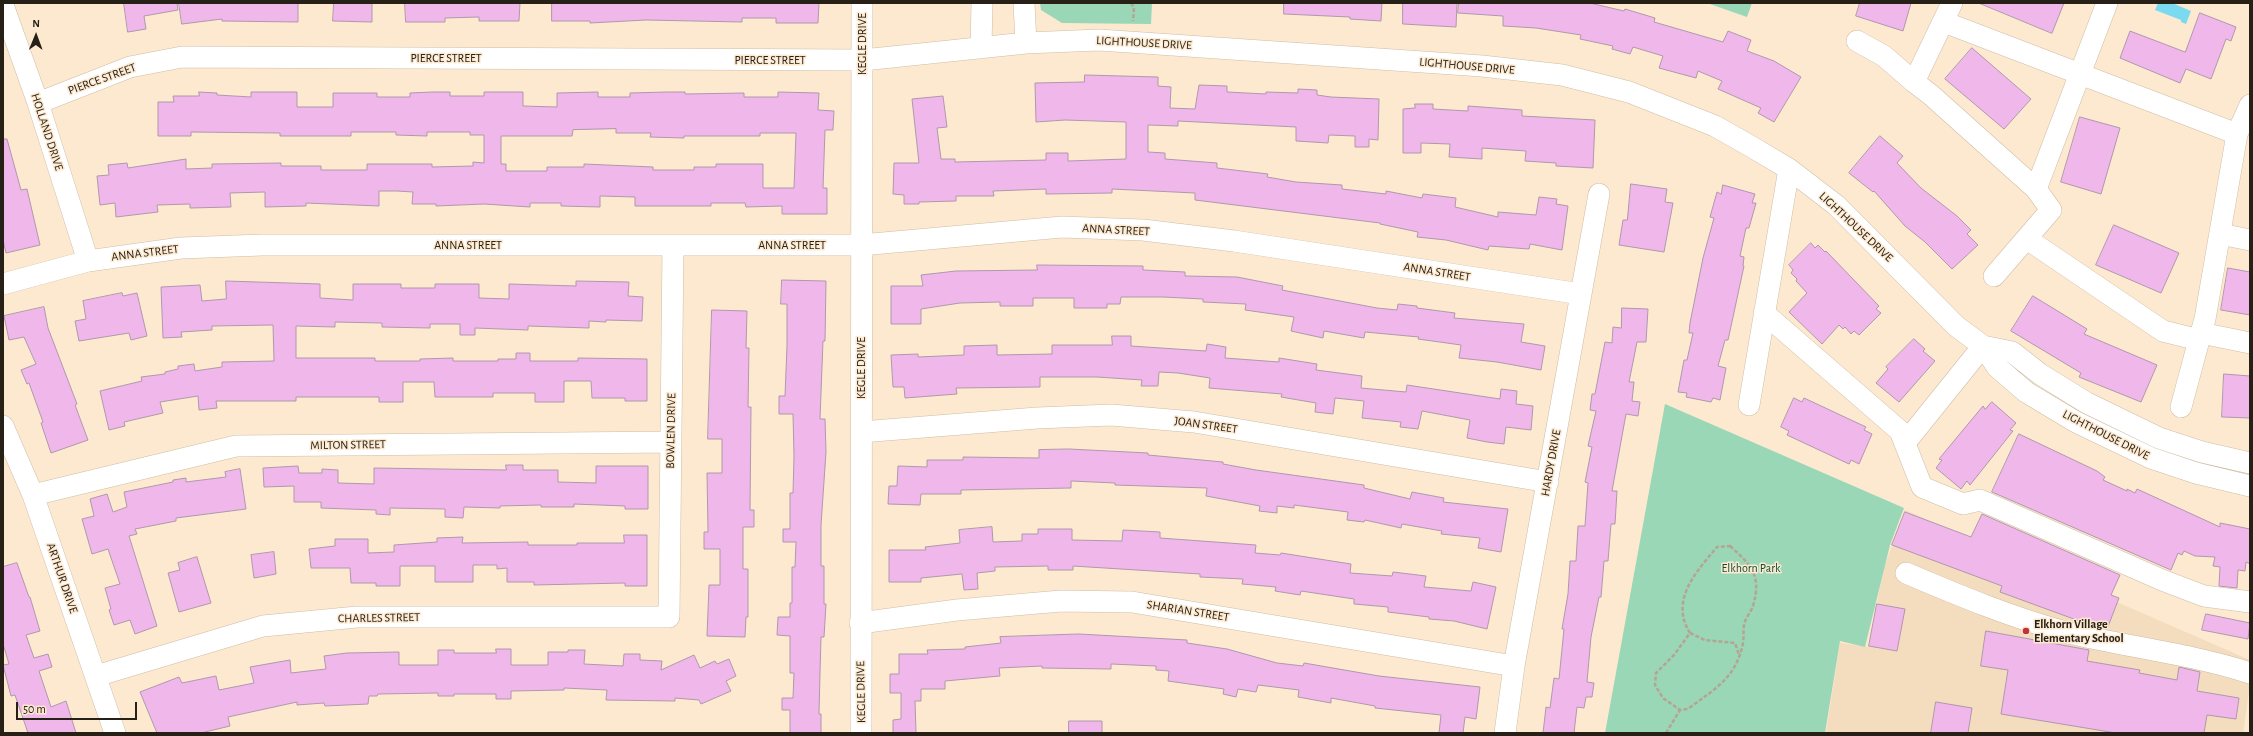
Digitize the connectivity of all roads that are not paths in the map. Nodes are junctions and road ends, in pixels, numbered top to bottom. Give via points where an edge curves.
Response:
1 (862, 3) edge
2 (982, 3) edge
3 (1024, 3) edge
4 (2108, 3) edge
5 (3, 5) edge
6 (1948, 12) edge
7 (1857, 41) dead end
8 (1026, 43) junction
9 (981, 48) junction
10 (863, 60) junction
11 (2079, 74) junction
12 (1914, 82) junction
13 (38, 103) junction
14 (2250, 105) edge
15 (2238, 134) junction
16 (1789, 170) junction
17 (2036, 189) junction
18 (1599, 194) dead end
19 (2220, 234) junction
20 (2027, 239) junction
21 (2250, 240) edge
22 (861, 245) junction
23 (673, 246) junction
24 (88, 261) junction
25 (1994, 276) dead end
26 (3, 284) edge
27 (1581, 294) junction
28 (1764, 313) junction
29 (2200, 337) junction
30 (2250, 343) edge
31 (1983, 346) junction
32 (1749, 405) dead end
33 (2181, 407) dead end
34 (3, 426) edge
35 (861, 432) junction
36 (670, 442) junction
37 (1905, 443) junction
38 (2250, 463) edge
39 (1548, 482) junction
40 (2250, 486) edge
41 (33, 495) junction
42 (1906, 573) dead end
43 (2250, 602) edge
44 (669, 617) joint
45 (860, 623) junction
46 (1514, 666) junction
47 (2250, 673) edge
48 (96, 676) junction
49 (115, 733) edge
50 (861, 733) edge
51 (1505, 733) edge

1 - 10 street, KEGLE DRIVE
2 - 9 street
3 - 8 street
4 - 11 street
5 - 13 street, HOLLAND DRIVE
6 - 11 street
6 - 12 street
7 - 12 street via 1884,56
8 - 9 street, LIGHTHOUSE DRIVE
8 - 16 street, LIGHTHOUSE DRIVE via 1099,40 1482,66 1562,75 1629,92 1715,126
9 - 10 street, LIGHTHOUSE DRIVE
10 - 13 street, PIERCE STREET via 182,57 130,67
10 - 22 street, KEGLE DRIVE
11 - 15 street
11 - 17 street
12 - 17 street
13 - 24 street, HOLLAND DRIVE
14 - 15 street
15 - 19 street
16 - 28 street
16 - 31 street, LIGHTHOUSE DRIVE via 1836,205 1956,326
17 - 20 street via 2051,210
18 - 27 street, HARDY DRIVE
19 - 21 street
19 - 29 street
20 - 25 street
20 - 29 street via 2163,331
22 - 23 street, ANNA STREET
22 - 27 street, ANNA STREET via 1062,227 1142,230 1234,241
22 - 35 street, KEGLE DRIVE
23 - 24 street, ANNA STREET via 262,245 181,248
23 - 36 street, BOWLEN DRIVE
24 - 26 street, ANNA STREET
27 - 39 street, HARDY DRIVE
28 - 32 street
28 - 37 street via 1900,431
29 - 30 street
29 - 33 street
31 - 37 street
31 - 38 street, LIGHTHOUSE DRIVE via 2012,352 2040,374 2087,403 2159,438 2202,452
31 - 40 street, LIGHTHOUSE DRIVE via 1997,367 2026,392 2076,422 2151,458 2196,473
34 - 41 street, ARTHUR DRIVE
35 - 39 street, JOAN STREET via 1037,418 1111,415 1194,422
35 - 45 street, KEGLE DRIVE
36 - 41 street, MILTON STREET via 236,446
36 - 44 street, BOWLEN DRIVE
37 - 43 street via 1922,486 1963,504 1980,500 2204,596
39 - 46 street, HARDY DRIVE
41 - 48 street, ARTHUR DRIVE
42 - 47 street via 2021,619 2117,644 2211,662
44 - 48 street, CHARLES STREET via 357,617 270,625
45 - 46 street, SHARIAN STREET via 957,610 1061,601 1132,602
45 - 50 street, KEGLE DRIVE
46 - 51 street, HARDY DRIVE
48 - 49 street, ARTHUR DRIVE

